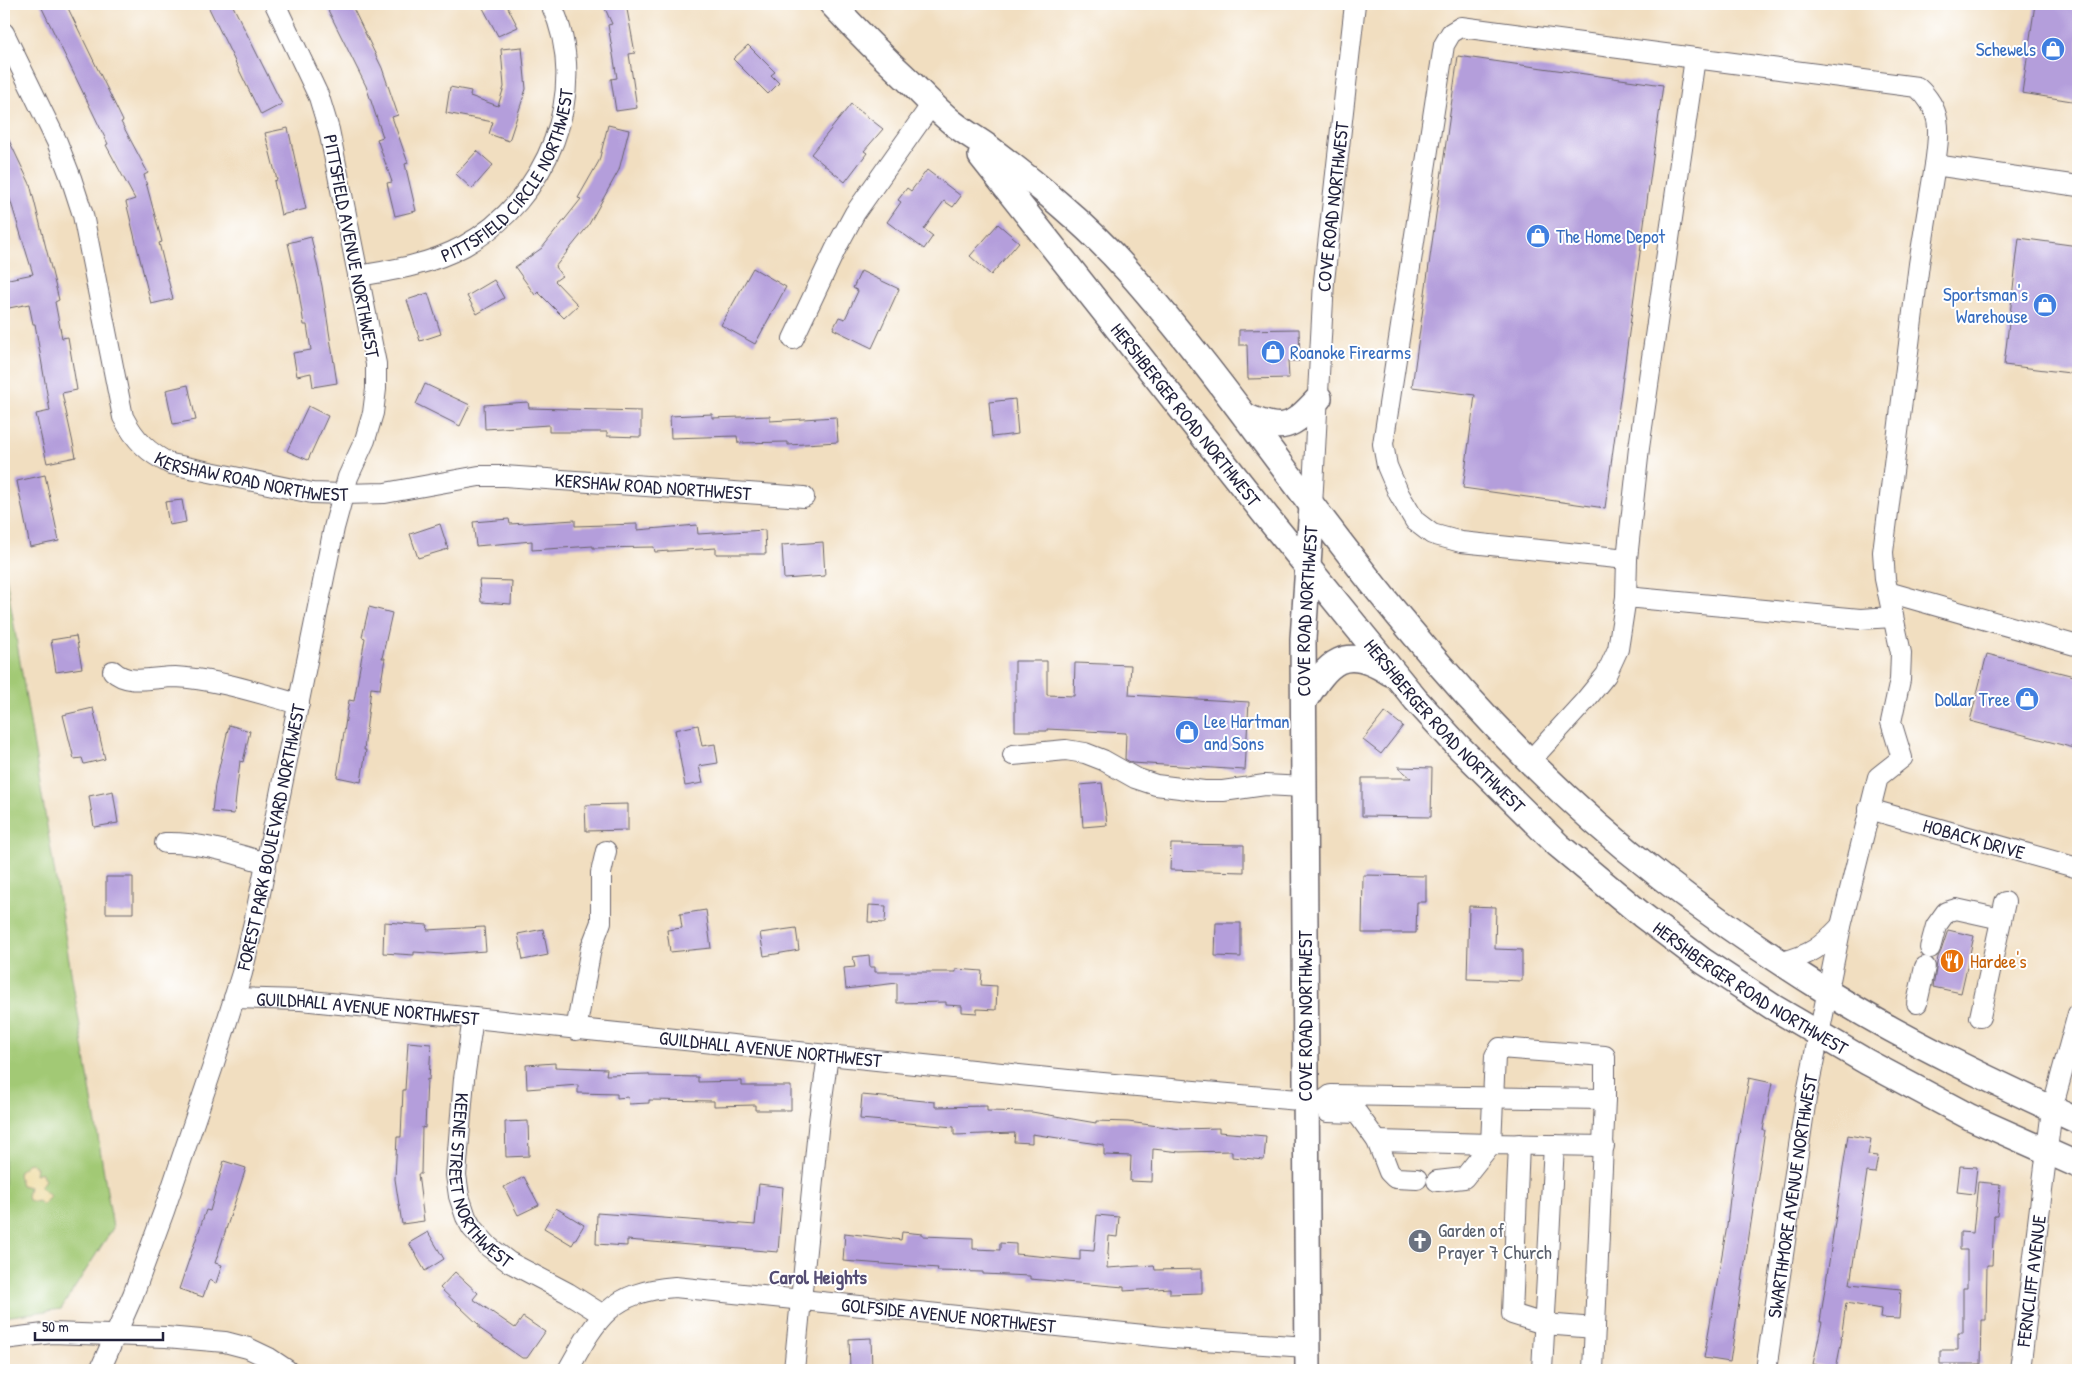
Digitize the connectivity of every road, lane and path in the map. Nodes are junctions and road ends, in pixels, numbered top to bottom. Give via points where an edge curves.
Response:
1 (275, 4) edge
2 (551, 4) edge
3 (832, 4) edge
4 (1355, 4) edge
5 (4, 33) edge
6 (1696, 58) junction
7 (932, 104) junction
8 (954, 123) junction
9 (1935, 165) junction
10 (2078, 186) edge
11 (358, 276) junction
12 (793, 339) dead end
13 (1319, 398) junction
14 (1245, 416) junction
15 (343, 494) junction
16 (804, 497) dead end
17 (1312, 506) junction
18 (1627, 560) junction
19 (1308, 567) junction
20 (1888, 592) junction
21 (1626, 597) junction
22 (1893, 618) junction
23 (2078, 646) edge
24 (113, 670) dead end
25 (1400, 680) junction
26 (1304, 701) junction
27 (299, 704) junction
28 (1013, 755) dead end
29 (1530, 761) junction
30 (1304, 787) junction
31 (1869, 809) junction
32 (165, 843) dead end
33 (606, 851) dead end
34 (266, 863) junction
35 (2078, 868) edge
36 (1841, 926) junction
37 (1782, 962) junction
38 (1828, 992) junction
39 (234, 998) junction
40 (1917, 1003) dead end
41 (2078, 1014) edge
42 (1980, 1017) dead end
43 (473, 1018) junction
44 (576, 1030) junction
45 (1819, 1035) junction
46 (828, 1055) junction
47 (1493, 1096) junction
48 (1606, 1099) junction
49 (1314, 1101) junction
50 (2052, 1109) junction
51 (2078, 1121) edge
52 (1376, 1141) junction
53 (1491, 1144) junction
54 (1519, 1144) junction
55 (1554, 1145) junction
56 (1604, 1146) junction
57 (2045, 1150) junction
58 (2078, 1165) edge
59 (1417, 1180) dead end
60 (1437, 1181) dead end
61 (801, 1298) junction
62 (603, 1315) junction
63 (1544, 1324) junction
64 (1595, 1328) junction
65 (115, 1335) junction
66 (4, 1339) edge
67 (1307, 1359) edge
68 (100, 1370) edge
69 (286, 1370) edge
70 (568, 1370) edge
71 (794, 1370) edge
72 (1542, 1370) edge
73 (1593, 1370) edge
74 (1766, 1370) edge
75 (2020, 1370) edge

1 - 11 street, PITTSFIELD AVENUE NORTHWEST via 320,97
2 - 11 street, PITTSFIELD CIRCLE NORTHWEST via 562,39 566,83 558,132 533,183 511,210 464,246 409,268
3 - 7 main road, HERSHBERGER ROAD NORTHWEST
4 - 13 street, COVE ROAD NORTHWEST via 1324,281
5 - 15 street, KERSHAW ROAD NORTHWEST via 71,178 82,216 123,417 131,432 142,446 171,464 312,493
6 - 9 street via 1917,87 1933,105 1940,127
6 - 18 street
6 - 18 street via 1461,27 1450,33 1444,45 1383,444 1387,466 1399,494 1415,521 1432,534 1461,542
7 - 8 main road, HERSHBERGER ROAD NORTHWEST
7 - 12 street via 856,214 836,248
8 - 14 main road, HERSHBERGER ROAD NORTHWEST via 1092,232 1181,334
8 - 19 main road, HERSHBERGER ROAD NORTHWEST
9 - 10 street
9 - 20 street via 1882,552
11 - 15 street, PITTSFIELD AVENUE NORTHWEST via 376,364 376,389 374,413
13 - 14 main road via 1289,424 1272,426
13 - 17 street, COVE ROAD NORTHWEST
14 - 17 main road, HERSHBERGER ROAD NORTHWEST
15 - 16 street, KERSHAW ROAD NORTHWEST via 385,493 478,476 504,476
15 - 27 street, FOREST PARK BOULEVARD NORTHWEST
17 - 19 main road, COVE ROAD NORTHWEST
17 - 29 main road, HERSHBERGER ROAD NORTHWEST via 1403,621 1472,701
18 - 21 street
19 - 25 main road, HERSHBERGER ROAD NORTHWEST
19 - 26 main road, COVE ROAD NORTHWEST via 1303,639
20 - 22 street
20 - 23 street
21 - 22 street via 1860,619
21 - 29 street via 1618,649 1606,675
22 - 31 street, SWARTHMORE AVENUE NORTHWEST via 1900,653 1900,680 1891,722 1902,758 1878,777
24 - 27 street via 128,680 188,678 228,684
25 - 26 main road via 1362,658 1351,658 1330,666 1321,674
25 - 45 main road, HERSHBERGER ROAD NORTHWEST via 1458,746 1558,845 1703,961
26 - 30 main road, COVE ROAD NORTHWEST
27 - 34 street, FOREST PARK BOULEVARD NORTHWEST
28 - 30 street via 1066,750 1085,753 1156,785 1204,791 1265,785
29 - 37 main road, HERSHBERGER ROAD NORTHWEST via 1657,874
30 - 49 main road, COVE ROAD NORTHWEST
31 - 35 street, HOBACK DRIVE
31 - 36 street, SWARTHMORE AVENUE NORTHWEST
32 - 34 street via 186,842
33 - 44 street via 601,873 601,922 591,948
34 - 39 street, FOREST PARK BOULEVARD NORTHWEST
36 - 37 street via 1826,942 1805,956
36 - 38 street, SWARTHMORE AVENUE NORTHWEST
37 - 38 main road, HERSHBERGER ROAD NORTHWEST
38 - 45 street, SWARTHMORE AVENUE NORTHWEST
38 - 50 main road, HERSHBERGER ROAD NORTHWEST via 1931,1049
39 - 43 street, GUILDHALL AVENUE NORTHWEST via 301,1000
39 - 65 street, FOREST PARK BOULEVARD NORTHWEST via 164,1211
40 - 42 street via 1936,926 1946,912 1956,909 2003,911
41 - 50 street, FERNCLIFF AVENUE
43 - 44 street, GUILDHALL AVENUE NORTHWEST
43 - 62 street, KEENE STREET NORTHWEST via 456,1175 466,1217 489,1247 508,1262
44 - 46 street, GUILDHALL AVENUE NORTHWEST
45 - 57 main road, HERSHBERGER ROAD NORTHWEST via 1970,1117
45 - 74 street, SWARTHMORE AVENUE NORTHWEST via 1806,1098
46 - 49 street, GUILDHALL AVENUE NORTHWEST via 1212,1094
46 - 61 street
47 - 48 street
47 - 48 street via 1495,1056 1500,1048 1605,1056
47 - 49 street via 1331,1095
47 - 53 street
48 - 56 street
49 - 52 street via 1328,1112 1357,1112
49 - 67 main road, COVE ROAD NORTHWEST
50 - 51 main road, HERSHBERGER ROAD NORTHWEST
50 - 57 street, FERNCLIFF AVENUE
52 - 53 street
52 - 59 street via 1388,1172 1395,1178
53 - 54 street
53 - 60 street via 1464,1178
54 - 55 street
54 - 63 street via 1512,1314
55 - 56 street
55 - 63 street
56 - 64 street
57 - 58 main road, HERSHBERGER ROAD NORTHWEST
57 - 75 street, FERNCLIFF AVENUE
61 - 62 street, GOLFSIDE AVENUE NORTHWEST via 675,1287 636,1293
61 - 67 street, GOLFSIDE AVENUE NORTHWEST via 1173,1338
61 - 71 street
62 - 70 street, GOLFSIDE AVENUE NORTHWEST
63 - 64 street
63 - 72 street
64 - 73 street
65 - 66 street via 52,1333
65 - 68 street, FOREST PARK BOULEVARD NORTHWEST
65 - 69 street via 225,1342 248,1348

